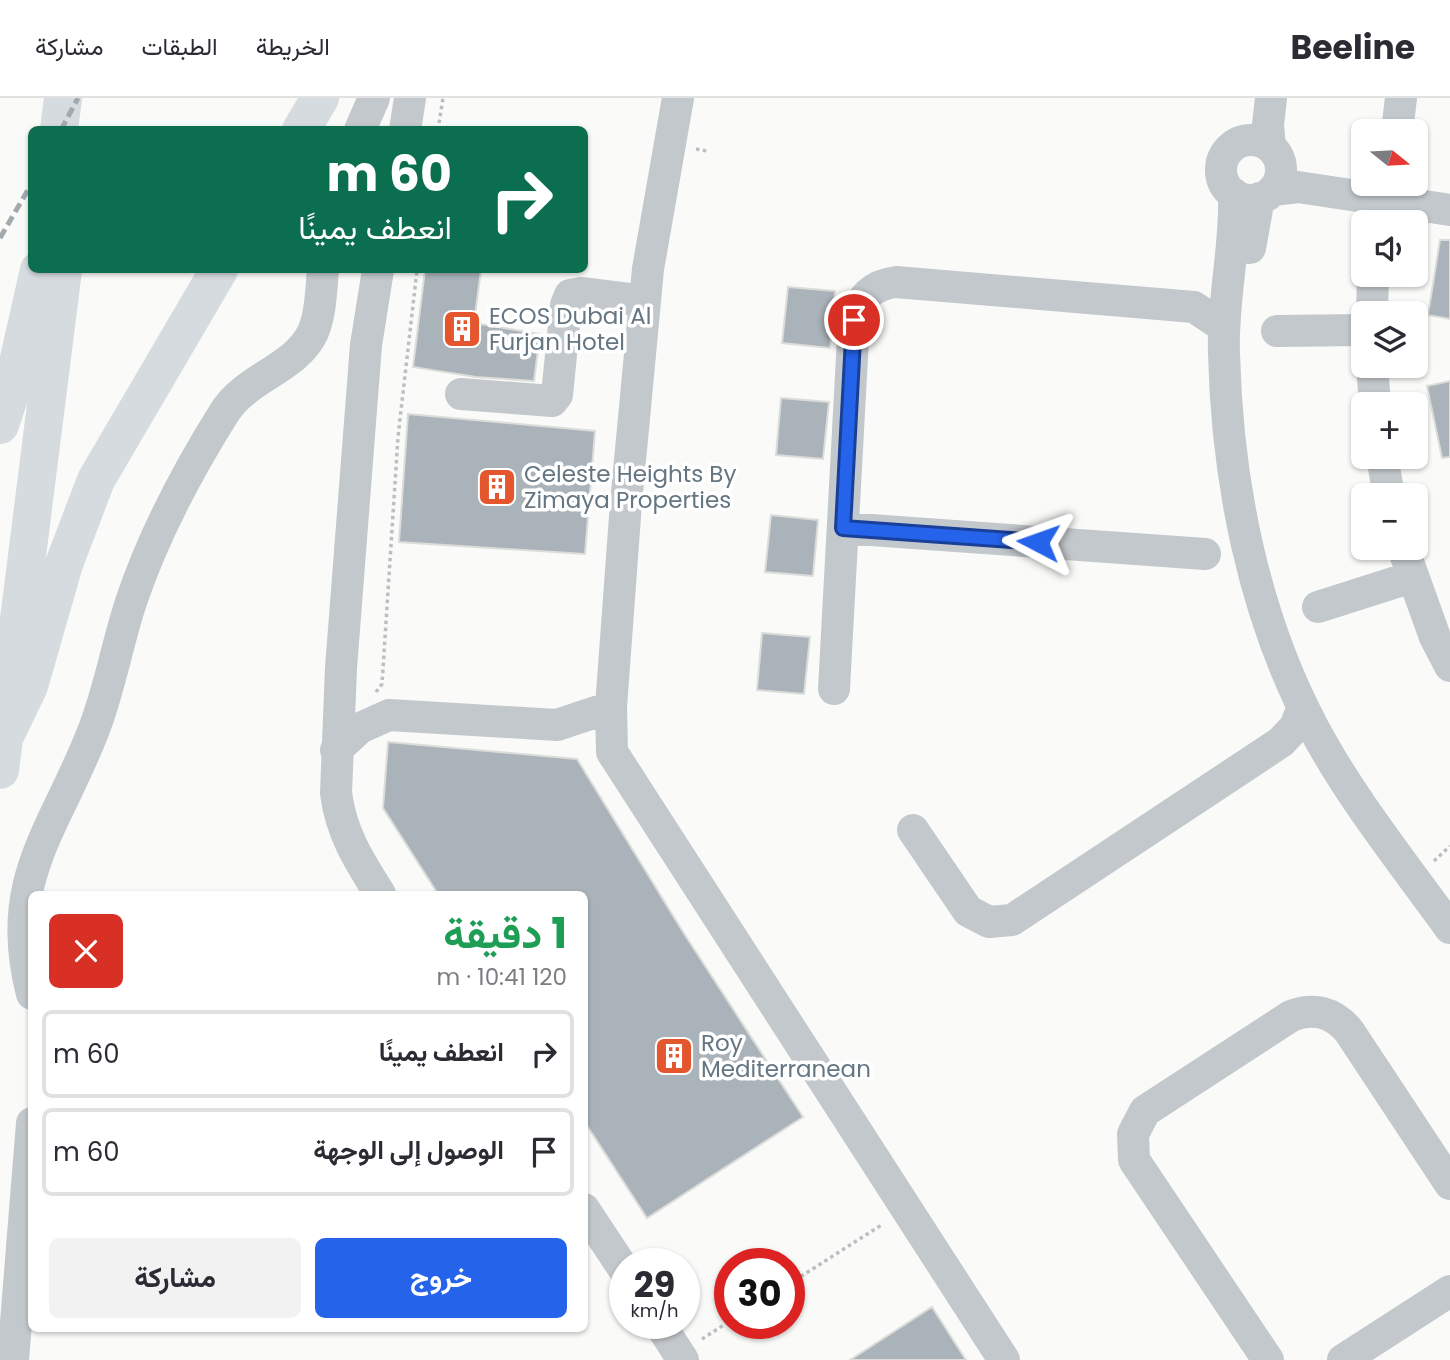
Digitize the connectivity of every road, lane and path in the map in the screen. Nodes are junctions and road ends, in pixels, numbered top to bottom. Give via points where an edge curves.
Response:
1 (63, 98) edge
2 (75, 98) edge
3 (320, 98) edge
4 (374, 98) edge
5 (410, 98) edge
6 (443, 98) edge
7 (678, 98) edge
8 (1253, 98) edge
9 (1271, 98) edge
10 (1401, 98) edge
11 (1398, 119) edge
12 (60, 126) edge
13 (77, 126) edge
14 (303, 126) edge
15 (362, 126) edge
16 (406, 126) edge
17 (439, 126) edge
18 (1260, 172) junction
19 (1351, 177) edge
20 (1428, 190) edge
21 (1450, 193) edge
22 (1450, 210) edge
23 (38, 273) edge
24 (63, 273) edge
25 (217, 273) edge
26 (323, 273) edge
27 (378, 273) edge
28 (417, 273) edge
29 (1226, 290) junction
30 (645, 301) junction
31 (1194, 307) junction
32 (1224, 327) junction
33 (1351, 330) edge
34 (1277, 331) dead end
35 (461, 394) dead end
36 (0, 425) edge
37 (843, 528) junction
38 (1205, 554) dead end
39 (1408, 562) edge
40 (1318, 607) dead end
41 (1450, 666) edge
42 (341, 668) junction
43 (834, 689) dead end
44 (611, 707) junction
45 (1303, 707) junction
46 (379, 708) junction
47 (557, 725) junction
48 (1280, 742) junction
49 (1324, 746) junction
50 (336, 750) junction
51 (612, 752) junction
52 (2, 754) edge
53 (913, 830) dead end
54 (28, 891) edge
55 (378, 891) edge
56 (28, 893) edge
57 (1450, 900) edge
58 (1450, 928) edge
59 (28, 968) edge
60 (28, 1173) edge
61 (1450, 1184) edge
62 (906, 1209) junction
63 (588, 1215) edge
64 (610, 1248) edge
65 (805, 1274) edge
66 (1450, 1291) edge
67 (714, 1333) edge
68 (669, 1339) edge
69 (681, 1357) edge
70 (13, 1360) edge
71 (1004, 1360) edge
72 (1268, 1360) edge
73 (1343, 1360) edge

1 - 12 highway
2 - 13 highway
3 - 14 highway
4 - 15 street
5 - 16 street
6 - 17 path
7 - 30 street
8 - 18 street
9 - 18 street
10 - 11 street
18 - 19 street via 1295,167
18 - 22 street via 1298,187
18 - 29 street
18 - 57 street via 1242,307 1241,351 1253,472 1275,576 1287,619 1330,719
20 - 21 street
23 - 36 highway via 17,373
24 - 52 highway
25 - 52 highway via 96,480
26 - 54 street via 316,321 308,340 294,356 247,386 231,403 185,480 131,601 95,728 31,868
27 - 42 street via 366,345
28 - 46 path via 398,437
29 - 31 street
29 - 32 street
30 - 35 street via 570,295 557,395 552,401
30 - 44 street
31 - 32 street
31 - 37 street via 897,282 878,286 862,299 854,320
32 - 45 street via 1225,395 1245,534 1270,626
33 - 34 street
37 - 38 street
37 - 43 street
39 - 40 street
39 - 41 street
42 - 46 street
42 - 50 street
44 - 47 street
44 - 51 street
45 - 48 street via 1295,727
45 - 49 street
46 - 47 street
46 - 50 street
47 - 51 street
48 - 49 street
48 - 53 street via 1004,922 989,922 968,911
49 - 58 street
50 - 55 street via 336,793 343,830
51 - 62 street
56 - 59 street via 23,935
60 - 70 street
61 - 72 street via 1349,1031 1326,1013 1302,1011 1291,1016 1146,1111 1133,1134 1134,1160
62 - 65 path
62 - 71 street
63 - 64 street
66 - 73 street
67 - 69 path
68 - 69 street

